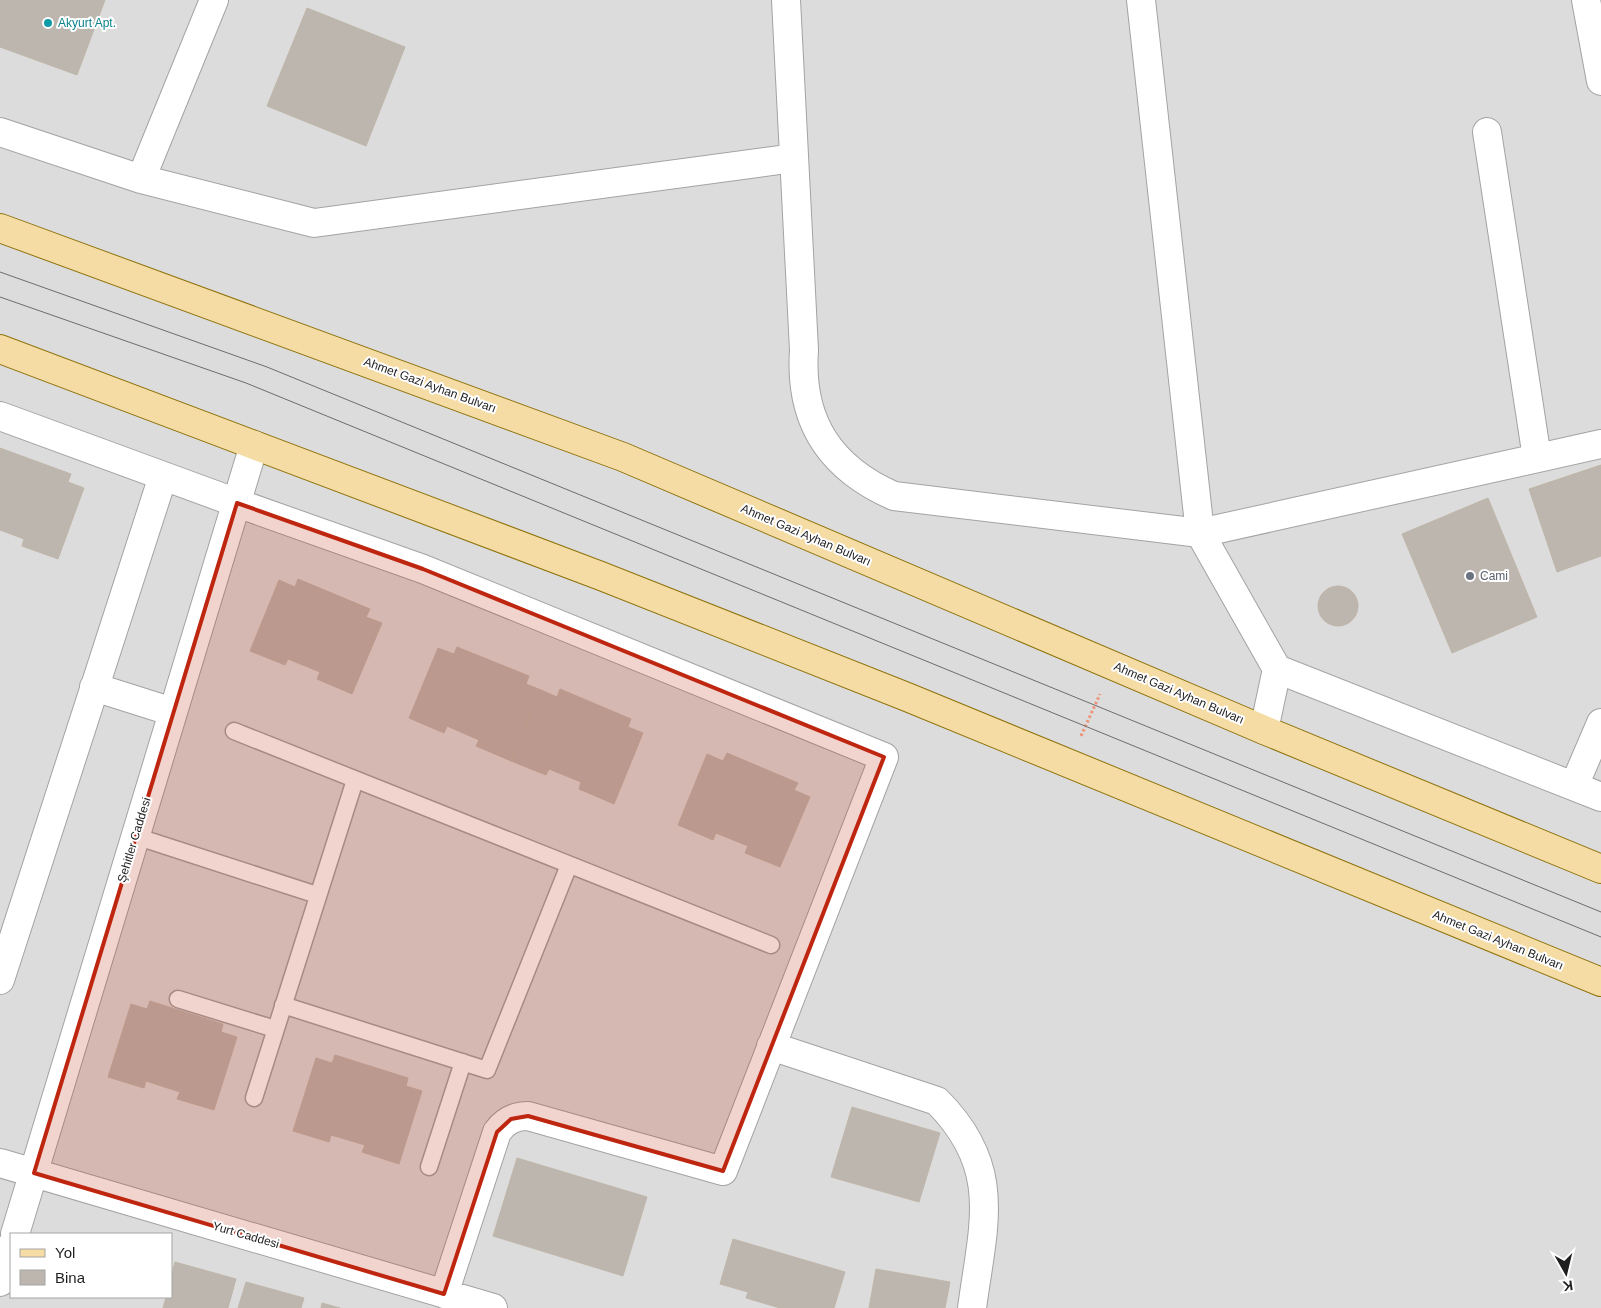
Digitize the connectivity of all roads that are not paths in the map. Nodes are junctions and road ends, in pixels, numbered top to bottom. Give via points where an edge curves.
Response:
1 (214, 0) edge
2 (786, 0) edge
3 (1141, 0) edge
4 (1586, 0) edge
5 (1601, 81) edge
6 (0, 132) edge
7 (1487, 132) dead end
8 (794, 158) junction
9 (140, 179) junction
10 (0, 228) edge
11 (0, 349) edge
12 (0, 416) edge
13 (1601, 444) edge
14 (254, 445) junction
15 (1537, 458) junction
16 (163, 476) junction
17 (236, 503) junction
18 (1200, 533) junction
19 (1277, 669) junction
20 (94, 687) junction
21 (173, 712) junction
22 (1601, 723) edge
23 (1264, 730) junction
24 (234, 732) dead end
25 (355, 780) junction
26 (1574, 786) junction
27 (1601, 797) edge
28 (136, 836) junction
29 (569, 865) junction
30 (1601, 869) edge
31 (317, 895) junction
32 (771, 945) dead end
33 (0, 980) edge
34 (1601, 982) edge
35 (178, 999) dead end
36 (283, 1005) junction
37 (276, 1029) junction
38 (771, 1046) junction
39 (463, 1062) junction
40 (254, 1098) dead end
41 (0, 1163) edge
42 (429, 1167) dead end
43 (34, 1173) junction
44 (15, 1233) edge
45 (10, 1249) edge
46 (0, 1282) edge
47 (444, 1294) junction
48 (493, 1308) edge
49 (972, 1308) edge

1 - 9 street
2 - 8 street
3 - 18 street
4 - 5 street
6 - 9 street
7 - 15 street
8 - 9 street via 314,223
8 - 18 street via 805,392 818,432 858,478 894,496
10 - 23 main road, Ahmet Gazi Ayhan Bulvarı via 623,457
11 - 14 main road, Ahmet Gazi Ayhan Bulvarı
12 - 16 street
13 - 15 street
14 - 17 street, Şehitler Caddesi
14 - 34 main road, Ahmet Gazi Ayhan Bulvarı via 601,576 898,694
15 - 18 street
16 - 17 street
16 - 20 street
17 - 21 street, Şehitler Caddesi
17 - 38 street via 423,569 884,756
18 - 19 street
19 - 23 street
19 - 26 street
20 - 21 street
20 - 33 street
21 - 28 street, Şehitler Caddesi
22 - 26 street
23 - 30 main road, Ahmet Gazi Ayhan Bulvarı
24 - 25 lane
25 - 29 lane
25 - 31 lane
26 - 27 street
28 - 31 lane
28 - 43 street, Şehitler Caddesi
29 - 32 lane
29 - 39 lane via 487,1070
31 - 36 lane
35 - 37 lane
36 - 37 lane
36 - 39 lane
37 - 40 lane
38 - 47 street via 723,1171 528,1116 519,1116 503,1124 496,1132
38 - 49 street via 937,1101 963,1130 980,1166 985,1205
39 - 42 lane
41 - 43 street, Yurt Caddesi
43 - 44 street, Şehitler Caddesi
43 - 47 street, Yurt Caddesi
45 - 46 street
47 - 48 street, Yurt Caddesi

